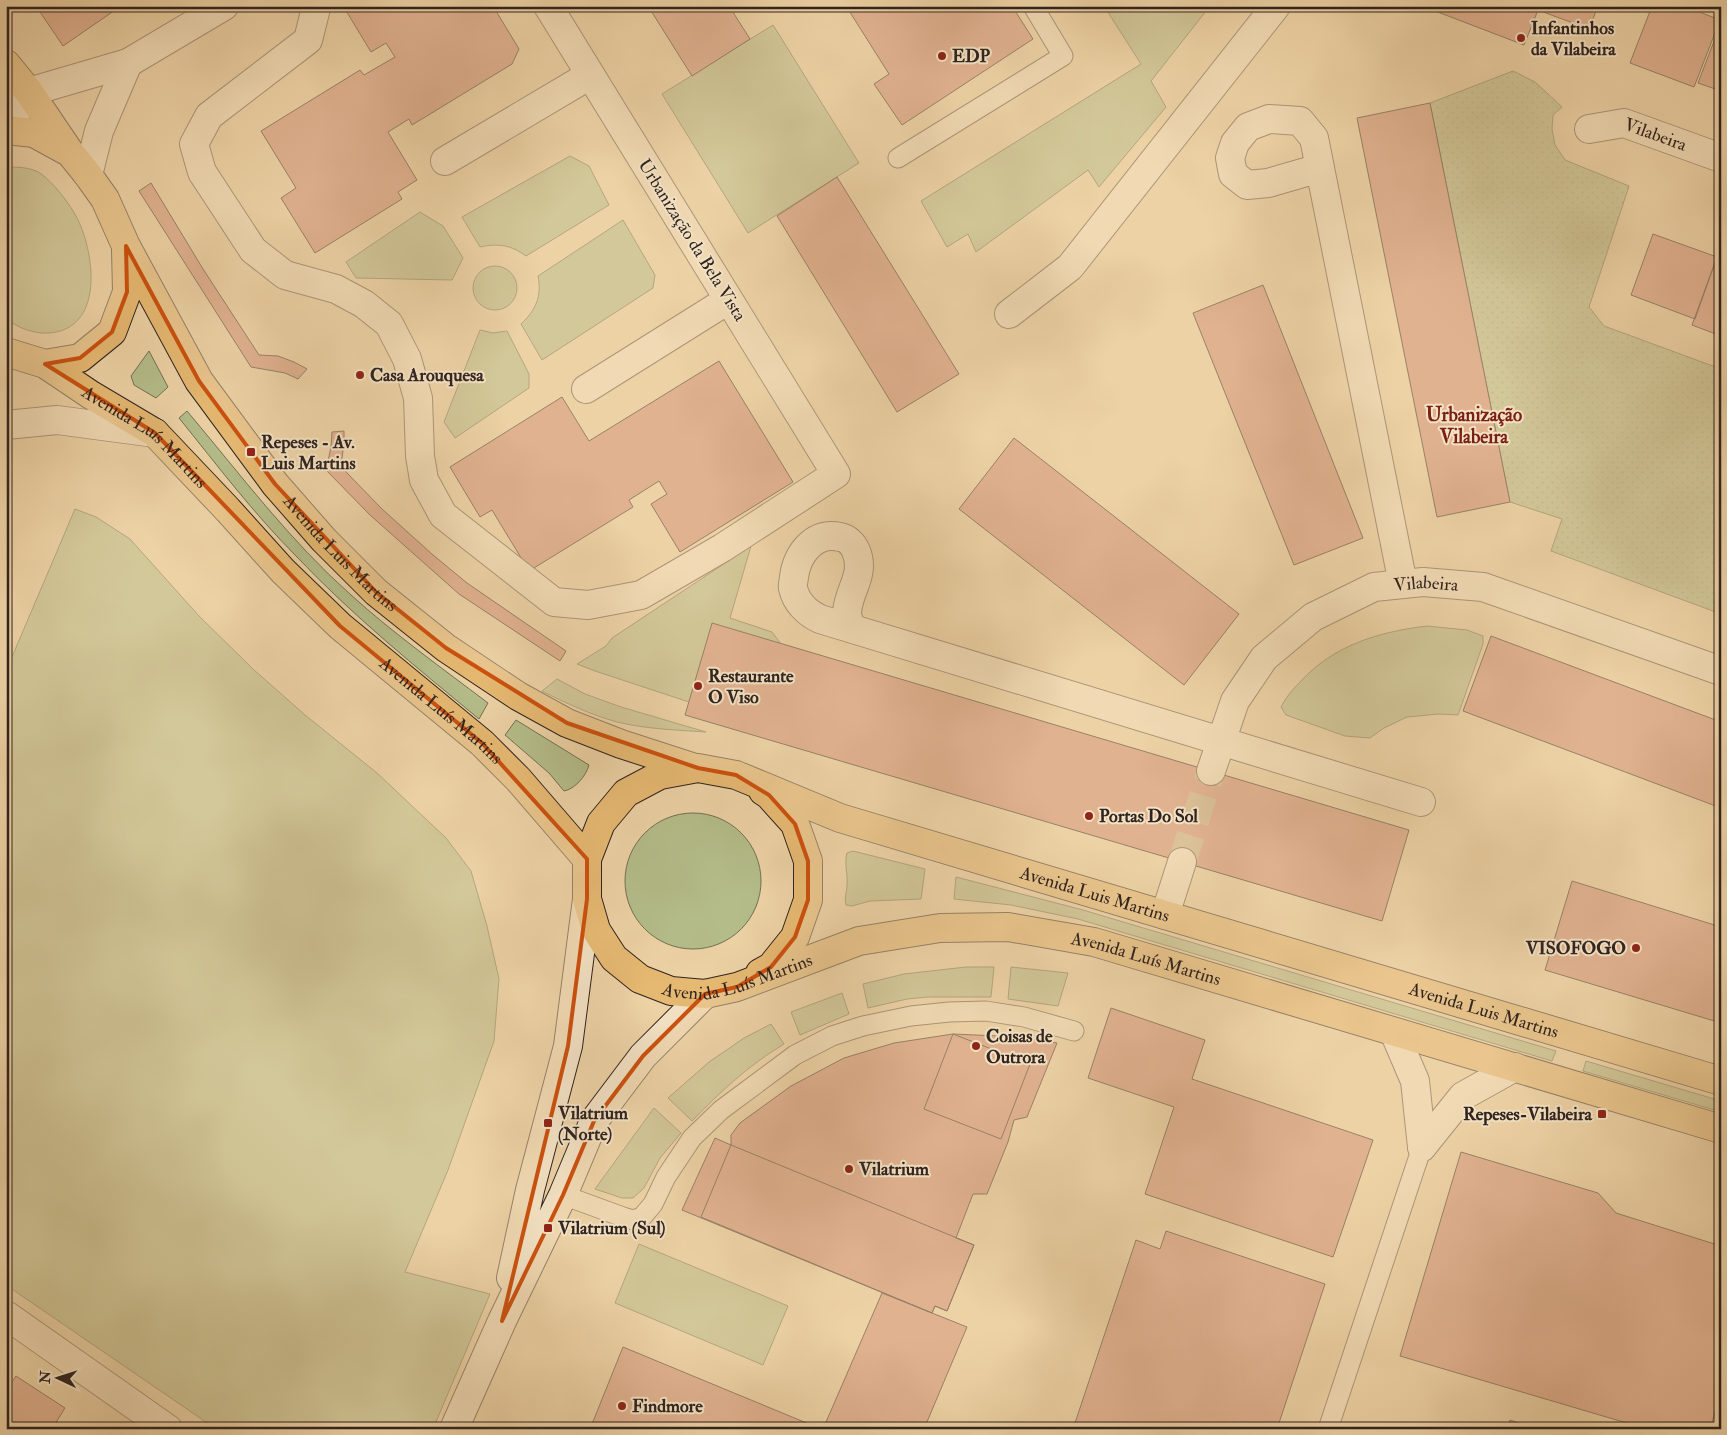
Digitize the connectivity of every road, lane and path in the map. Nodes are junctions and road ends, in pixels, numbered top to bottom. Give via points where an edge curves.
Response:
1 (224, 6) edge
2 (315, 6) edge
3 (548, 6) edge
4 (1032, 6) edge
5 (1276, 6) edge
6 (128, 63) junction
7 (6, 64) edge
8 (590, 75) junction
9 (29, 92) junction
10 (1589, 129) dead end
11 (6, 130) edge
12 (71, 154) junction
13 (898, 158) dead end
14 (1721, 158) edge
15 (445, 162) dead end
16 (1320, 168) dead end
17 (88, 175) junction
18 (126, 246) junction
19 (728, 300) junction
20 (1009, 314) dead end
21 (20, 360) edge
22 (586, 389) dead end
23 (6, 426) edge
24 (155, 433) junction
25 (1403, 584) junction
26 (852, 628) dead end
27 (1721, 671) edge
28 (1221, 740) junction
29 (698, 768) junction
30 (1211, 771) tunnel mouth
31 (736, 775) junction
32 (1421, 802) dead end
33 (587, 859) junction
34 (1182, 862) tunnel mouth
35 (588, 899) junction
36 (1165, 915) junction
37 (737, 987) junction
38 (704, 994) junction
39 (1074, 1031) dead end
40 (1394, 1032) junction
41 (1515, 1068) junction
42 (1721, 1081) edge
43 (1721, 1129) edge
44 (1422, 1147) junction
45 (564, 1195) junction
46 (6, 1316) edge
47 (502, 1321) junction
48 (455, 1428) edge
49 (168, 1429) edge
50 (1328, 1429) edge

1 - 6 street
2 - 19 street, Urbanização da Bela Vista via 308,40 209,116 194,144 202,172 253,250 285,275 336,289 364,304 389,324 407,359 418,398 424,480 444,516 554,602 588,605 640,595 722,548 836,474
3 - 8 street, Urbanização da Bela Vista
4 - 13 lane via 1063,56
5 - 20 street via 1070,266
6 - 9 street
6 - 17 street via 99,131
7 - 9 main road
8 - 15 street
8 - 19 street, Urbanização da Bela Vista
9 - 11 street
9 - 12 main road
10 - 14 street, Vilabeira via 1624,123
11 - 12 main road via 34,133
12 - 17 main road, Avenida Luis Martins
16 - 25 street
17 - 18 main road, Avenida Luis Martins via 105,200
18 - 21 main road via 127,292 112,332 80,358
18 - 29 main road, Avenida Luis Martins via 199,381 275,484 376,592 446,648 542,710 621,744
19 - 22 street
21 - 24 main road, Avenida Luís Martins via 91,395
23 - 24 street via 57,420
24 - 33 main road, Avenida Luís Martins via 282,570 340,626 482,743 518,779
25 - 27 street, Vilabeira via 1423,582 1483,587
25 - 28 street, Vilabeira via 1374,587 1313,617 1264,658 1235,701
26 - 28 street
28 - 30 street, Vilabeira
28 - 32 street
29 - 31 main road
29 - 33 main road via 660,775 626,794 601,823
31 - 36 main road, Avenida Luis Martins via 840,818
31 - 37 main road via 769,795 795,824 808,861 808,900 795,937 770,967
33 - 35 main road, Avenida Luís Martins
34 - 36 street
35 - 38 main road, Avenida Luís Martins via 596,930 614,958 640,979 671,991
35 - 47 street via 568,1046 530,1190
36 - 42 main road, Avenida Luis Martins
37 - 38 main road, Avenida Luís Martins
37 - 40 main road, Avenida Luís Martins via 859,941 940,928 1008,927 1094,942
38 - 45 street via 643,1056 594,1121
39 - 45 lane via 1024,1017 986,1011 910,1016 863,1026 832,1036 795,1055 721,1110 692,1138 642,1218 633,1220
40 - 41 main road, Avenida Luís Martins
40 - 44 street via 1415,1081
41 - 43 main road, Avenida Luís Martins
41 - 44 street via 1463,1096
44 - 50 lane
45 - 47 street
46 - 49 street
47 - 48 street

